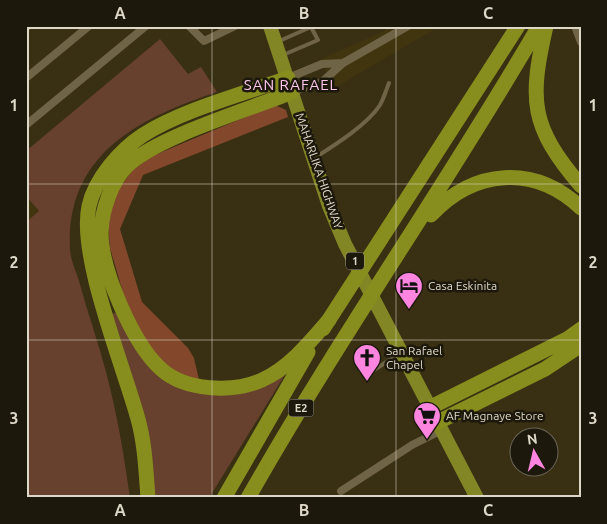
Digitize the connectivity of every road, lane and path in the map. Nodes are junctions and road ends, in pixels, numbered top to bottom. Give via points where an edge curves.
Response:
1 (89, 26) edge
2 (146, 26) edge
3 (189, 26) edge
4 (235, 26) edge
5 (270, 26) edge
6 (401, 26) edge
7 (408, 26) edge
8 (518, 26) edge
9 (539, 26) edge
10 (546, 26) edge
11 (576, 26) edge
12 (394, 34) junction
13 (276, 42) junction
14 (581, 42) edge
15 (281, 56) junction
16 (343, 63) junction
17 (314, 67) junction
18 (26, 78) edge
19 (322, 82) junction
20 (389, 83) dead end
21 (290, 85) junction
22 (26, 125) edge
23 (314, 158) junction
24 (581, 186) edge
25 (581, 208) edge
26 (403, 246) junction
27 (329, 320) junction
28 (581, 329) edge
29 (581, 346) edge
30 (402, 351) junction
31 (374, 370) dead end
32 (431, 407) junction
33 (440, 426) junction
34 (341, 491) dead end
35 (148, 498) edge
36 (224, 498) edge
37 (248, 498) edge
38 (477, 498) edge

1 - 18 street
2 - 22 street
3 - 4 street via 204,41
5 - 13 highway, MAHARLIKA HIGHWAY / 1
6 - 12 street
7 - 12 street
8 - 27 highway, E2
9 - 26 highway, E2
10 - 24 highway via 536,81 537,116 547,141
11 - 14 street
12 - 16 street
13 - 15 highway, MAHARLIKA HIGHWAY / 1
13 - 15 lane via 311,27 318,40
15 - 21 highway, MAHARLIKA HIGHWAY / 1
16 - 17 street
16 - 19 street
17 - 19 street
17 - 21 street
19 - 21 street
20 - 23 lane via 380,105 369,117
21 - 23 highway, MAHARLIKA HIGHWAY / 1
21 - 27 highway via 167,142 127,166 114,185 104,210 101,233 107,264 129,325 145,353 162,370 186,382 214,388 237,387 262,380 300,352
21 - 35 highway via 180,117 144,135 119,156 99,183 89,206 91,259 139,421
23 - 30 highway, MAHARLIKA HIGHWAY / 1 via 345,244
25 - 26 highway via 552,186 516,178 491,179 468,186 444,201
26 - 37 highway, E2 via 324,368
27 - 36 highway, E2 via 295,372
28 - 32 highway
29 - 33 highway
30 - 31 lane
30 - 32 highway, MAHARLIKA HIGHWAY / 1
32 - 33 highway, MAHARLIKA HIGHWAY / 1
33 - 34 street
33 - 38 highway, MAHARLIKA HIGHWAY / 1

